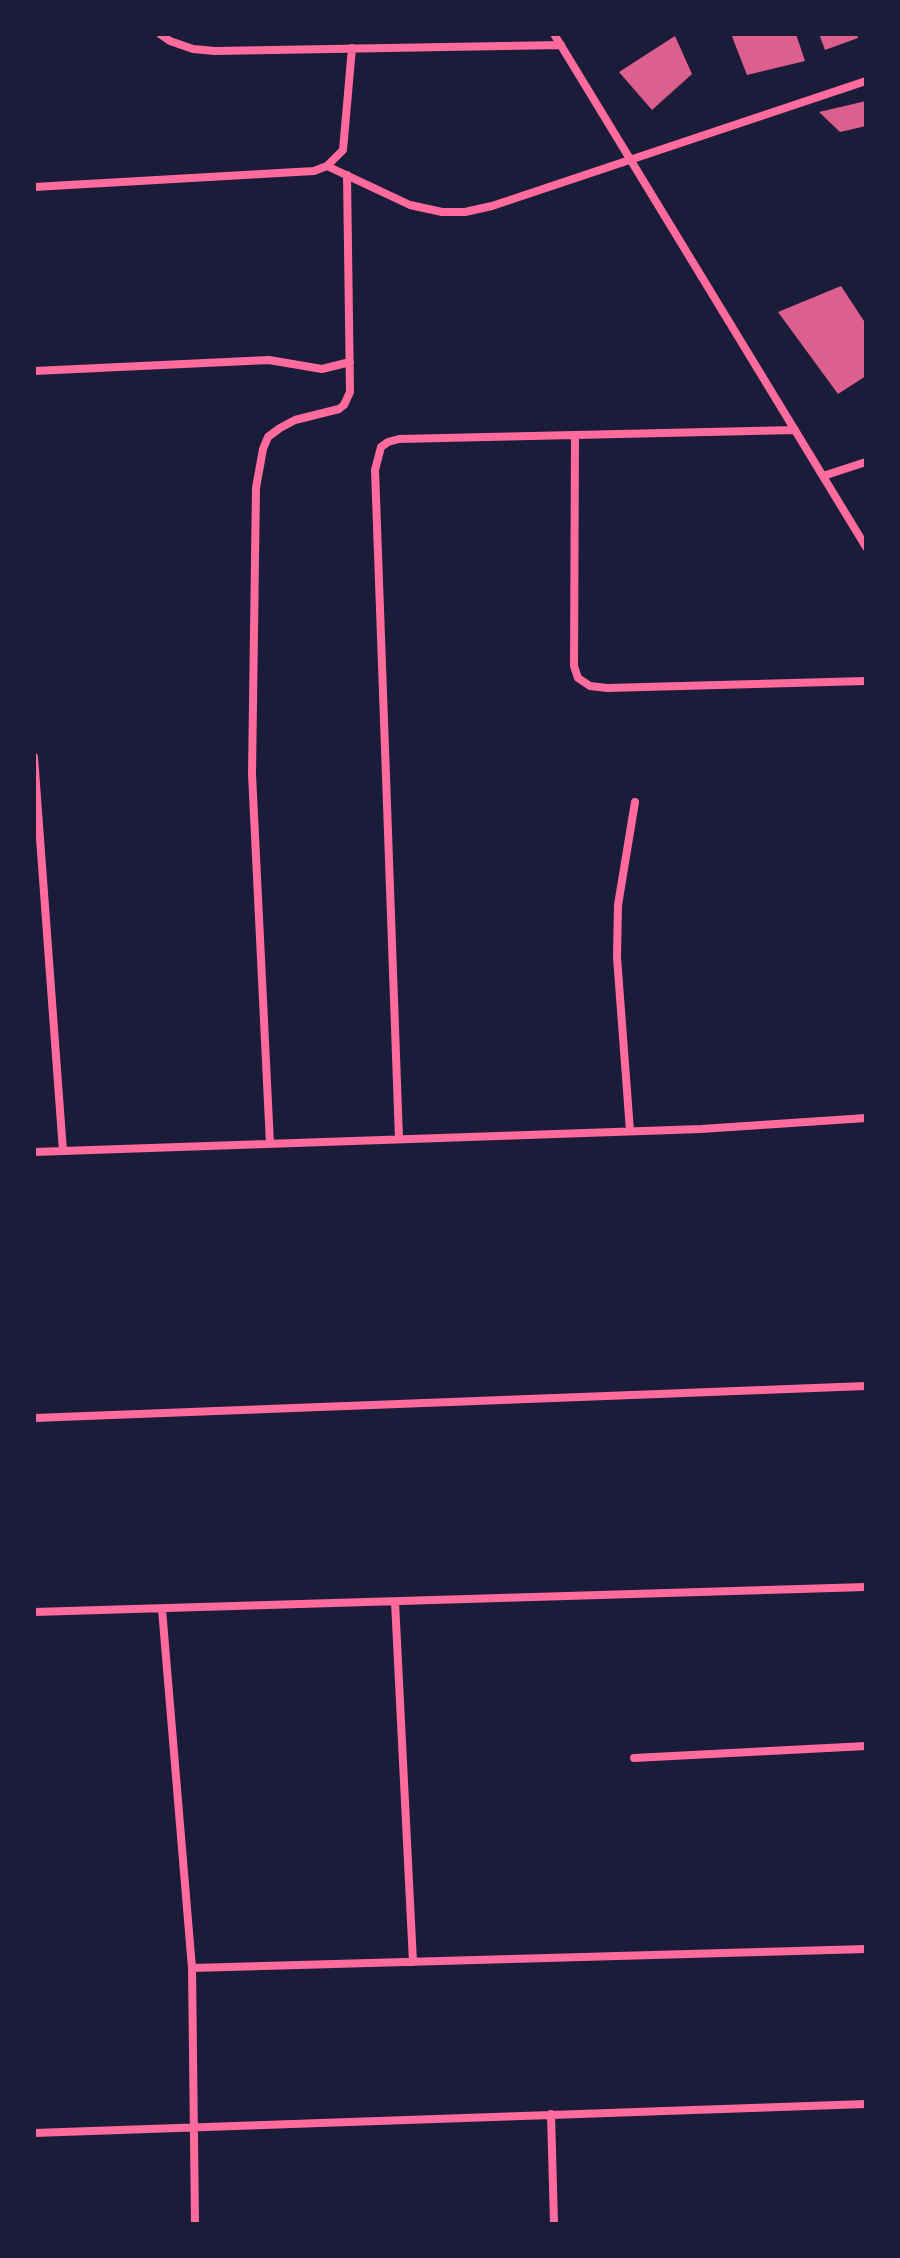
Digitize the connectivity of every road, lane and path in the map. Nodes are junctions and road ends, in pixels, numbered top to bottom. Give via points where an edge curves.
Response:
1 (160, 34) edge
2 (554, 34) edge
3 (561, 45) junction
4 (352, 48) junction
5 (866, 81) edge
6 (631, 159) junction
7 (327, 166) junction
8 (347, 175) junction
9 (34, 187) edge
10 (350, 362) junction
11 (34, 371) edge
12 (795, 430) junction
13 (575, 435) junction
14 (866, 462) edge
15 (823, 476) junction
16 (866, 547) edge
17 (866, 681) edge
18 (34, 757) edge
19 (34, 769) edge
20 (635, 802) dead end
21 (47, 950) junction
22 (34, 951) edge
23 (866, 1118) edge
24 (630, 1131) junction
25 (399, 1139) junction
26 (270, 1144) junction
27 (63, 1151) junction
28 (34, 1152) edge
29 (866, 1386) edge
30 (34, 1418) edge
31 (866, 1587) edge
32 (395, 1602) junction
33 (162, 1609) junction
34 (34, 1612) edge
35 (866, 1746) edge
36 (634, 1758) dead end
37 (866, 1949) edge
38 (413, 1962) junction
39 (192, 1968) junction
40 (866, 2104) edge
41 (551, 2114) junction
42 (193, 2126) junction
43 (34, 2133) edge
44 (195, 2224) edge
45 (554, 2224) edge

1 - 4 street via 204,50
2 - 3 street
3 - 4 street
3 - 6 street
4 - 7 street via 343,150
5 - 6 street
6 - 8 street via 465,212 410,205
6 - 12 street
7 - 8 street
7 - 9 street via 314,171
8 - 10 street
10 - 11 street via 322,369 269,360
10 - 26 street via 350,392 344,405 295,420 268,437 257,473 252,774
12 - 13 street
12 - 15 street
13 - 17 street via 578,678 607,688
13 - 25 street via 399,439 381,447 377,458
14 - 15 street
15 - 16 street
18 - 19 street
19 - 21 street
20 - 24 street via 618,905 617,957
21 - 22 street
21 - 27 street
23 - 24 street
24 - 25 street
25 - 26 street
26 - 27 street
27 - 28 street
29 - 30 street
31 - 32 street
32 - 33 street
32 - 38 street
33 - 34 street
33 - 39 street
35 - 36 street
37 - 38 street
38 - 39 street
39 - 42 street
40 - 41 street
41 - 42 street
41 - 45 street
42 - 43 street
42 - 44 street

